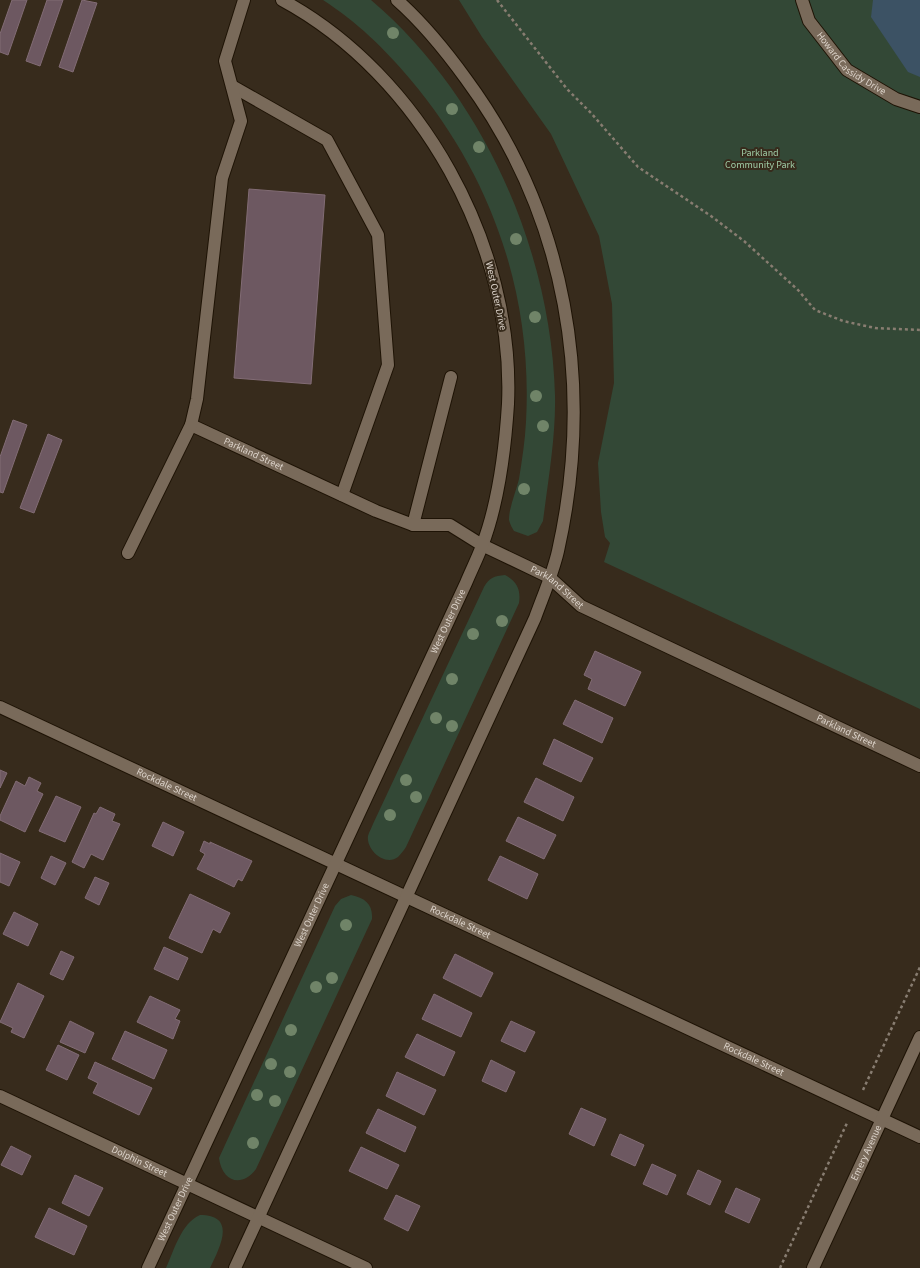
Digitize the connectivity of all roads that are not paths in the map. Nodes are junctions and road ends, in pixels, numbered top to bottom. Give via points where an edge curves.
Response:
1 (244, 0) edge
2 (282, 0) edge
3 (397, 0) edge
4 (802, 0) edge
5 (232, 86) junction
6 (920, 106) edge
7 (452, 377) dead end
8 (191, 425) junction
9 (342, 495) junction
10 (413, 525) junction
11 (482, 545) junction
12 (128, 554) dead end
13 (549, 577) junction
14 (0, 707) edge
15 (920, 766) edge
16 (336, 864) junction
17 (406, 898) junction
18 (920, 1037) edge
19 (0, 1096) edge
20 (882, 1119) junction
21 (920, 1137) edge
22 (187, 1184) junction
23 (258, 1218) junction
24 (148, 1268) edge
25 (235, 1268) edge
26 (366, 1268) edge
27 (813, 1268) edge

1 - 5 street via 225,61
2 - 11 street, West Outer Drive via 329,31 371,67 402,100 429,136 452,174 472,215 488,258 501,312 507,387 505,447
3 - 13 street via 445,50 494,120 519,166 543,224 564,297 572,359 574,435 566,510 558,553
4 - 6 street, Howard Cassidy Drive via 809,20 847,70 896,99
5 - 8 street via 241,121 222,178 197,399
5 - 9 street via 327,140 378,235 388,365
7 - 10 street
8 - 9 street, Parkland Street
8 - 12 street
9 - 10 street, Parkland Street
10 - 11 street, Parkland Street via 450,525
11 - 13 street, Parkland Street
11 - 16 street, West Outer Drive
13 - 15 street, Parkland Street via 581,606
13 - 17 street via 535,618
14 - 16 street, Rockdale Street
16 - 17 street, Rockdale Street
16 - 22 street, West Outer Drive
17 - 20 street, Rockdale Street
17 - 23 street
18 - 20 street, Emery Avenue
19 - 22 street, Dolphin Street
20 - 21 street, Rockdale Street
20 - 27 street, Emery Avenue
22 - 23 street, Dolphin Street
22 - 24 street, West Outer Drive
23 - 25 street
23 - 26 street, Dolphin Street

